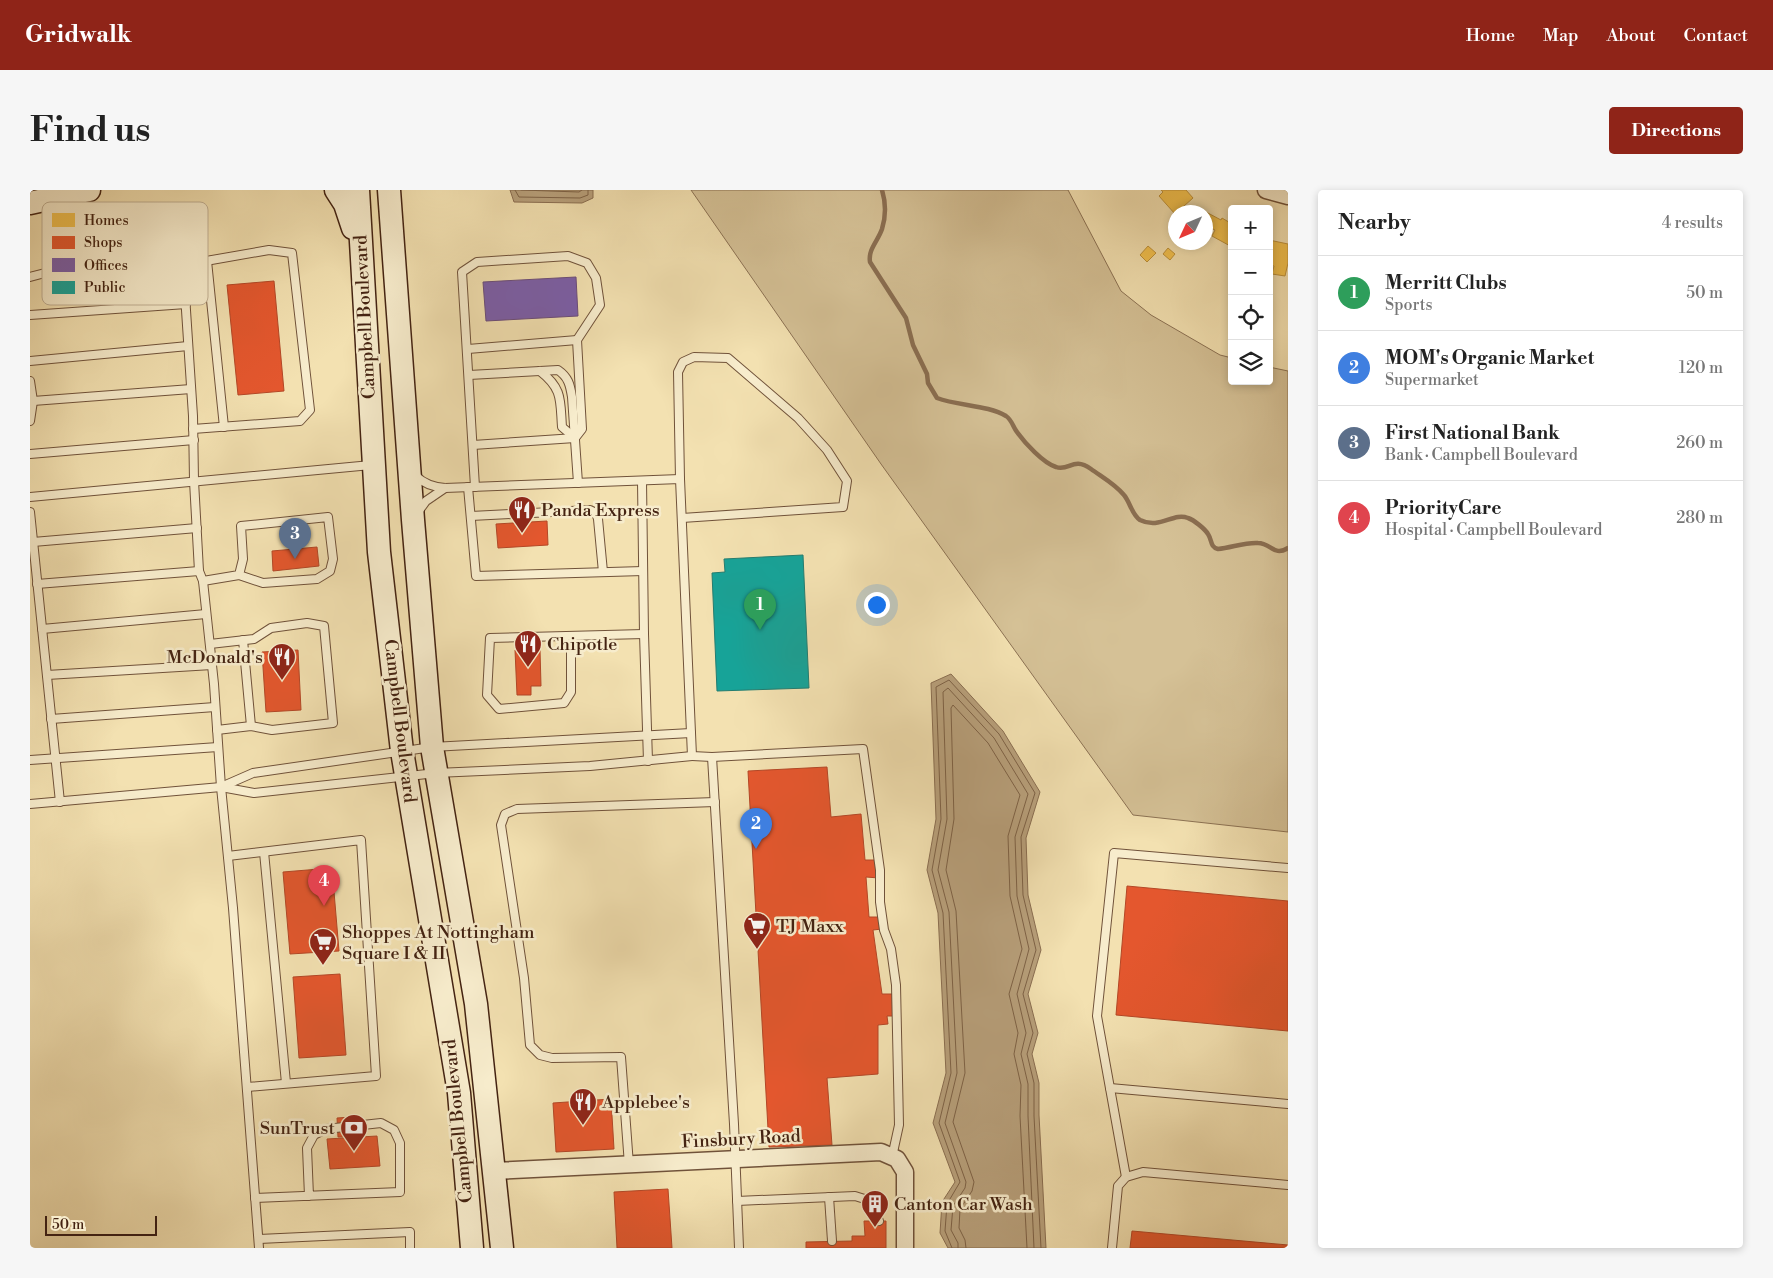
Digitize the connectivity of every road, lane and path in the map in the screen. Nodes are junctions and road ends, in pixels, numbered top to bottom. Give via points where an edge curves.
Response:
1 (89, 190) edge
2 (336, 190) edge
3 (358, 190) edge
4 (390, 190) edge
5 (1266, 190) edge
6 (1288, 196) edge
7 (30, 203) edge
8 (208, 261) edge
9 (362, 262) junction
10 (208, 271) edge
11 (172, 305) edge
12 (186, 305) edge
13 (30, 315) edge
14 (577, 340) junction
15 (188, 346) junction
16 (468, 349) junction
17 (30, 361) edge
18 (540, 371) junction
19 (469, 375) junction
20 (30, 382) edge
21 (191, 389) junction
22 (33, 401) junction
23 (30, 421) edge
24 (224, 427) junction
25 (193, 429) junction
26 (575, 438) junction
27 (194, 440) junction
28 (473, 445) junction
29 (30, 454) edge
30 (373, 465) junction
31 (410, 468) junction
32 (680, 479) junction
33 (194, 481) junction
34 (642, 481) junction
35 (578, 483) junction
36 (471, 487) junction
37 (445, 488) junction
38 (30, 497) edge
39 (30, 512) edge
40 (471, 516) junction
41 (682, 518) junction
42 (414, 520) junction
43 (197, 528) junction
44 (33, 542) junction
45 (199, 571) junction
46 (643, 571) junction
47 (603, 572) junction
48 (240, 575) junction
49 (203, 581) junction
50 (37, 584) junction
51 (206, 614) junction
52 (42, 628) junction
53 (644, 634) junction
54 (571, 636) junction
55 (243, 640) junction
56 (210, 644) junction
57 (212, 665) junction
58 (47, 675) junction
59 (216, 707) junction
60 (51, 720) junction
61 (251, 726) junction
62 (217, 730) junction
63 (691, 733) junction
64 (646, 736) junction
65 (218, 747) junction
66 (432, 747) junction
67 (402, 751) junction
68 (692, 756) junction
69 (712, 757) junction
70 (55, 758) junction
71 (30, 760) edge
72 (648, 761) junction
73 (436, 773) junction
74 (406, 776) junction
75 (221, 787) junction
76 (60, 802) junction
77 (715, 802) junction
78 (30, 804) edge
79 (264, 852) junction
80 (228, 856) junction
81 (1288, 868) edge
82 (286, 1084) junction
83 (248, 1087) junction
84 (1110, 1088) junction
85 (1288, 1104) edge
86 (892, 1157) junction
87 (736, 1159) junction
88 (629, 1165) junction
89 (494, 1172) junction
90 (1126, 1177) junction
91 (1288, 1185) edge
92 (309, 1196) junction
93 (829, 1197) junction
94 (255, 1198) junction
95 (737, 1200) junction
96 (879, 1221) dead end
97 (300, 1238) junction
98 (259, 1239) junction
99 (832, 1241) dead end
100 (259, 1248) edge
101 (301, 1248) edge
102 (410, 1248) edge
103 (472, 1248) edge
104 (502, 1248) edge
105 (739, 1248) edge
106 (905, 1248) edge
107 (1112, 1248) edge

1 - 7 main road
2 - 9 main road via 345,204
3 - 9 main road, Campbell Boulevard
4 - 31 main road, Campbell Boulevard
5 - 6 street
8 - 24 lane via 269,250 292,253 310,410 300,421
9 - 30 main road, Campbell Boulevard
10 - 24 lane
11 - 13 lane
12 - 15 lane
14 - 16 lane
14 - 16 lane via 600,306 596,278 587,263 568,256 477,262 462,272
14 - 26 lane via 582,429
15 - 17 lane
15 - 21 lane
16 - 19 lane
18 - 19 lane
18 - 26 lane via 555,385 562,427
18 - 26 lane via 558,370 570,384
19 - 28 lane
20 - 22 lane
21 - 22 lane
21 - 25 lane
22 - 23 lane
24 - 25 lane
25 - 27 lane
26 - 28 lane
26 - 35 lane
27 - 29 lane
27 - 33 lane
28 - 36 lane
30 - 33 lane
30 - 67 main road, Campbell Boulevard via 379,552
31 - 37 lane via 422,482
31 - 42 main road, Campbell Boulevard
32 - 34 lane
32 - 41 lane
32 - 41 lane via 678,372 683,362 694,357 728,358 798,418 827,450 847,482 843,507
33 - 38 lane
33 - 43 lane
34 - 35 lane
34 - 46 lane
35 - 36 lane
36 - 37 lane
36 - 40 lane
37 - 42 lane via 426,501
39 - 44 lane
40 - 47 lane via 590,510 598,519
40 - 47 lane via 476,576
41 - 63 lane
42 - 66 main road, Campbell Boulevard
43 - 44 lane
43 - 45 lane
44 - 50 lane
45 - 49 lane
45 - 50 lane
46 - 47 lane
46 - 53 lane
48 - 48 lane via 263,583 317,579 330,571 333,559 328,517 241,526 243,559
48 - 49 lane
49 - 51 lane
50 - 52 lane
51 - 52 lane
51 - 56 lane
52 - 58 lane
53 - 54 lane
53 - 64 lane
54 - 54 lane via 490,638 487,694 499,709 564,703 571,692
55 - 56 lane
55 - 61 lane
55 - 61 lane via 254,639 271,628 307,623 324,626 333,723 272,730
56 - 57 lane
57 - 58 lane
57 - 59 lane
58 - 60 lane
59 - 60 lane
59 - 62 lane
60 - 70 lane
61 - 62 lane
62 - 65 lane
63 - 64 lane
63 - 68 lane
64 - 66 lane
64 - 72 lane
65 - 70 lane
65 - 75 lane
66 - 67 lane
66 - 73 main road, Campbell Boulevard
67 - 74 main road, Campbell Boulevard
67 - 75 lane via 253,773
68 - 69 lane
68 - 72 lane
69 - 77 lane
69 - 86 lane via 863,749 880,870 880,902 896,985 899,1125
70 - 71 lane
70 - 76 lane
72 - 73 lane
73 - 74 lane
73 - 89 main road, Campbell Boulevard via 476,1004
74 - 75 lane via 254,793
74 - 103 main road, Campbell Boulevard via 458,1093
75 - 76 lane
75 - 80 lane
76 - 78 lane
77 - 87 lane
77 - 88 lane via 517,809 505,814 501,826 524,978 530,1045 540,1056 552,1058 621,1057
79 - 80 lane
79 - 82 lane
79 - 82 lane via 361,840 376,1076
80 - 83 lane
81 - 84 lane via 1114,853 1097,1016
82 - 83 lane
83 - 94 lane
84 - 85 lane
84 - 90 lane
86 - 87 street, Finsbury Road via 881,1152
86 - 106 street via 905,1172
87 - 88 street, Finsbury Road
87 - 95 lane
88 - 89 street, Finsbury Road
89 - 104 main road, Campbell Boulevard
90 - 91 lane via 1143,1172
90 - 107 lane via 1118,1186
92 - 92 lane via 400,1192 400,1144 394,1130 381,1123 326,1129 314,1135 307,1148
92 - 94 lane
93 - 95 lane
93 - 96 lane via 855,1196 871,1201
93 - 99 lane
94 - 98 lane
95 - 105 lane
97 - 98 lane
97 - 101 lane
97 - 102 lane via 410,1232
98 - 100 lane

